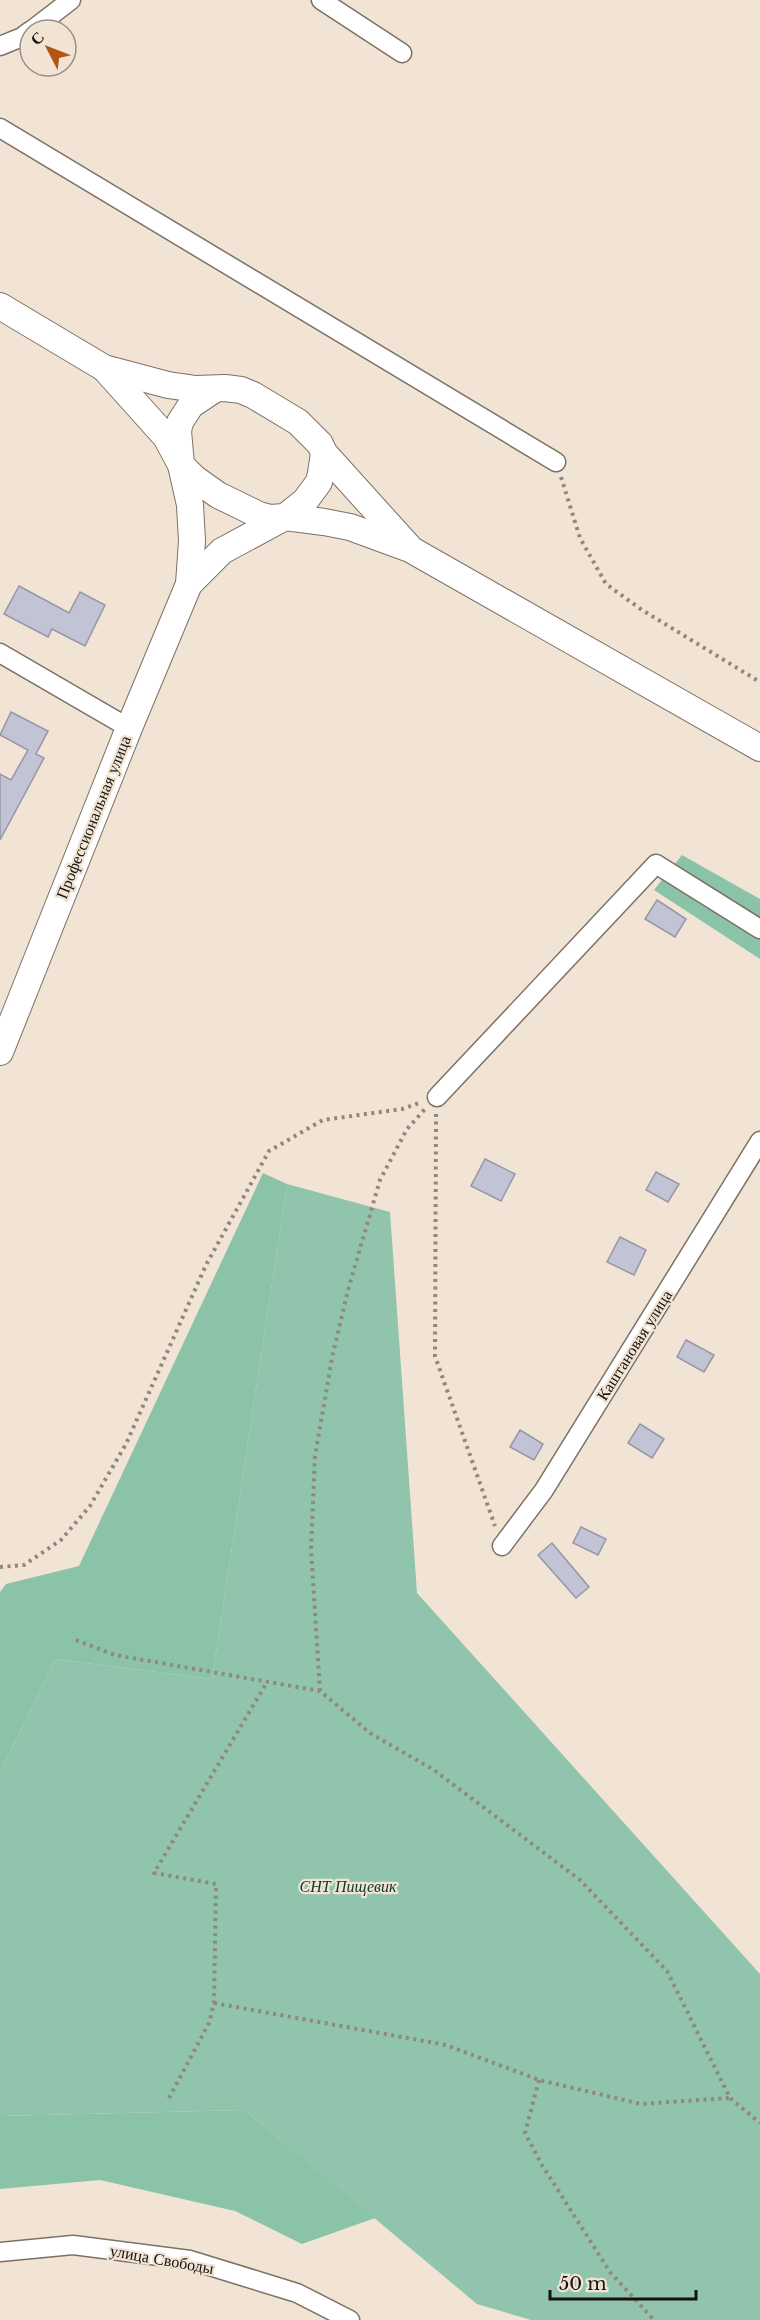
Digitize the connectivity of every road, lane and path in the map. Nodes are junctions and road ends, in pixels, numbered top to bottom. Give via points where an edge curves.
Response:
1 (71, 0) edge
2 (321, 0) edge
3 (48, 18) edge
4 (18, 39) edge
5 (0, 46) edge
6 (402, 53) dead end
7 (0, 128) edge
8 (0, 306) edge
9 (104, 368) junction
10 (215, 389) junction
11 (324, 453) junction
12 (556, 462) joint
13 (181, 465) junction
14 (285, 517) junction
15 (410, 549) junction
16 (189, 584) junction
17 (0, 653) edge
18 (760, 682) edge
19 (129, 728) junction
20 (760, 748) edge
21 (760, 929) edge
22 (0, 1052) edge
23 (437, 1097) junction
24 (760, 1141) edge
25 (502, 1546) joint
26 (0, 1567) edge
27 (76, 1640) dead end
28 (267, 1682) junction
29 (320, 1691) junction
30 (214, 2003) junction
31 (539, 2080) junction
32 (169, 2098) dead end
33 (730, 2098) junction
34 (760, 2123) edge
35 (0, 2252) edge
36 (350, 2320) edge
37 (654, 2320) edge

1 - 3 street
2 - 6 street
4 - 5 street
7 - 12 street
8 - 9 main road
9 - 10 main road via 168,386
9 - 13 main road via 166,437
10 - 11 main road via 241,390 277,408 307,428
10 - 13 main road via 191,405 180,422
11 - 14 main road via 319,482 305,501
11 - 15 main road
12 - 18 path via 580,538 606,584
13 - 14 main road via 205,487 240,506 270,518
13 - 16 main road via 190,505
14 - 15 main road via 350,527
14 - 16 main road via 222,550
15 - 20 main road
16 - 19 main road, Профессиональная улица
17 - 19 street
19 - 22 main road, Профессиональная улица
21 - 23 street via 656,864
23 - 25 path via 435,1356
23 - 26 path via 402,1109 323,1120 269,1151 206,1265 126,1444 90,1506 61,1540 24,1565
23 - 29 path via 407,1129 380,1180 332,1358 315,1455 311,1549
24 - 25 street, Каштановая улица via 544,1490
27 - 28 path via 115,1655
28 - 29 path
28 - 30 path via 154,1873 216,1884
29 - 33 path via 370,1733 434,1770 580,1880 667,1971
30 - 31 path via 446,2045
30 - 32 path via 209,2023
31 - 33 path via 641,2104
31 - 37 path via 525,2133 610,2272
33 - 34 path
35 - 36 street, улица Свободы via 73,2245 190,2260 297,2293

